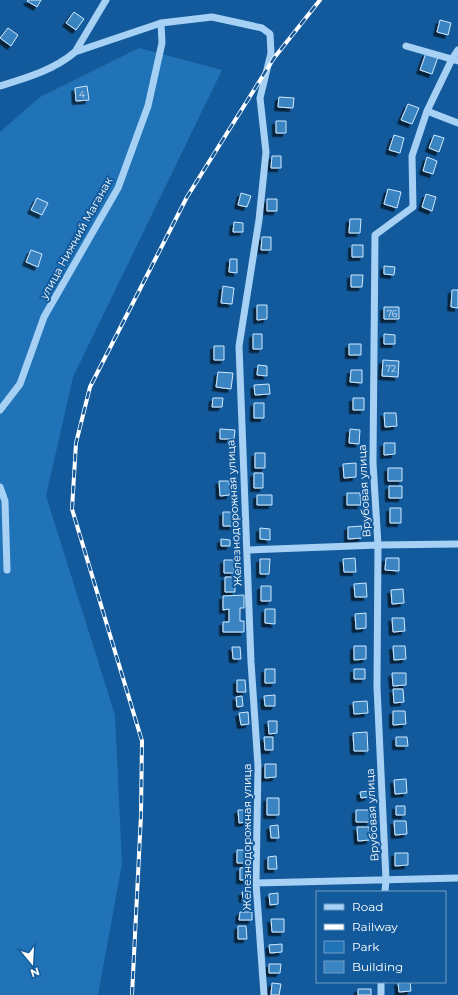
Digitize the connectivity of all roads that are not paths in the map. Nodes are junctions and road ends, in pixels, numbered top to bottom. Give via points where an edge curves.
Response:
1 (106, 0) edge
2 (161, 23) junction
3 (406, 46) dead end
4 (458, 50) edge
5 (75, 52) junction
6 (455, 60) edge
7 (0, 86) edge
8 (427, 111) junction
9 (458, 123) edge
10 (0, 410) edge
11 (0, 487) edge
12 (458, 544) edge
13 (378, 545) junction
14 (247, 550) junction
15 (7, 570) dead end
16 (458, 878) edge
17 (386, 880) junction
18 (256, 883) junction
19 (385, 891) edge
20 (381, 983) edge
21 (264, 995) edge
22 (381, 995) edge

1 - 5 street
2 - 5 street
2 - 10 street, улица Нижний Маганак via 162,43 148,106 118,188 44,317 20,384
2 - 14 street, Железнодорожная улица via 212,17 262,28 270,34 271,52 260,98 266,152 259,220 239,346
3 - 6 street
4 - 6 street, Врубовая улица
5 - 7 street via 64,61
6 - 8 street, Врубовая улица
8 - 9 street
8 - 13 street, Врубовая улица via 412,156 413,207 375,236 373,463
11 - 15 street via 5,501
12 - 13 street
13 - 14 street
13 - 17 street, Врубовая улица via 377,687
14 - 18 street, Железнодорожная улица via 258,766
16 - 17 street
17 - 18 street
17 - 19 street, Врубовая улица
18 - 21 street, Железнодорожная улица
20 - 22 street

